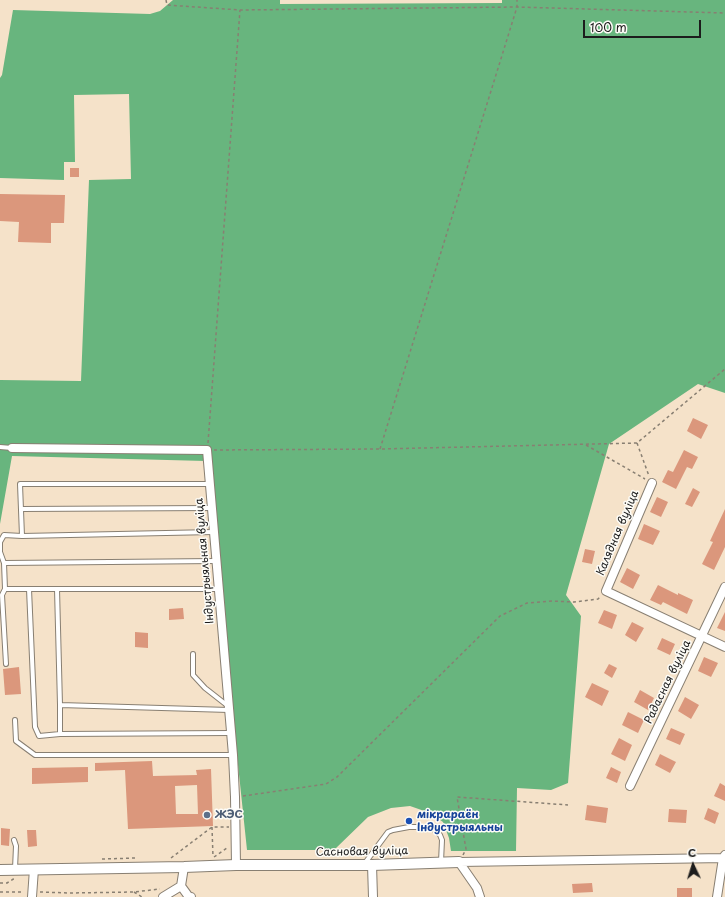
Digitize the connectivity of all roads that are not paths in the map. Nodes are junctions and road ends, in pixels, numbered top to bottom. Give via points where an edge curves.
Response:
1 (0, 448) edge
2 (12, 448) joint
3 (652, 483) road end
4 (210, 484) junction
5 (212, 508) junction
6 (21, 509) junction
7 (214, 532) junction
8 (22, 536) junction
9 (216, 561) junction
10 (4, 563) junction
11 (725, 587) edge
12 (5, 589) junction
13 (30, 589) junction
14 (57, 589) junction
15 (218, 589) junction
16 (702, 636) junction
17 (725, 647) edge
18 (193, 654) dead end
19 (6, 664) dead end
20 (60, 705) junction
21 (229, 708) junction
22 (15, 720) dead end
23 (231, 733) junction
24 (60, 734) junction
25 (233, 755) junction
26 (630, 786) dead end
27 (14, 840) dead end
28 (724, 857) edge
29 (441, 862) junction
30 (459, 862) junction
31 (236, 865) junction
32 (368, 865) junction
33 (184, 867) junction
34 (34, 869) junction
35 (0, 870) edge
36 (15, 870) junction
37 (181, 886) junction
38 (32, 894) edge
39 (163, 897) edge
40 (191, 897) edge
41 (373, 897) edge
42 (480, 897) edge
43 (717, 897) edge

1 - 2 lane
2 - 4 street, Індустрыяльная вуліца via 207,450
3 - 16 street, Калядная вуліца via 606,591
4 - 5 street, Індустрыяльная вуліца
4 - 6 lane via 20,484
5 - 6 lane
5 - 7 street, Індустрыяльная вуліца
6 - 8 lane
7 - 8 lane
7 - 9 street, Індустрыяльная вуліца
8 - 10 lane via 4,535 0,542
9 - 10 lane
9 - 15 street, Індустрыяльная вуліца
10 - 12 lane
11 - 16 street, Радасная вуліца
12 - 13 lane
12 - 19 lane via 2,595
13 - 14 lane
13 - 24 lane via 34,727 39,736
14 - 15 lane
14 - 20 lane
15 - 21 street, Індустрыяльная вуліца
16 - 17 street
16 - 26 street, Радасная вуліца
18 - 21 lane via 193,675
20 - 21 lane
20 - 24 lane
21 - 23 street, Індустрыяльная вуліца
22 - 25 lane via 16,741 35,755
23 - 24 lane
23 - 25 street, Індустрыяльная вуліца
25 - 31 street, Індустрыяльная вуліца
27 - 36 lane
28 - 30 street, Сасновая вуліца
28 - 43 street
29 - 30 street, Сасновая вуліца
29 - 32 street, Сасновая вуліца
29 - 32 lane via 440,835 426,827 409,827 388,832
30 - 42 street via 477,888
31 - 32 street, Сасновая вуліца
31 - 33 street, Сасновая вуліца
32 - 41 street
33 - 34 street, Сасновая вуліца
33 - 37 street
34 - 36 street, Сасновая вуліца
34 - 38 street
35 - 36 street, Сасновая вуліца
37 - 39 street
37 - 40 street

